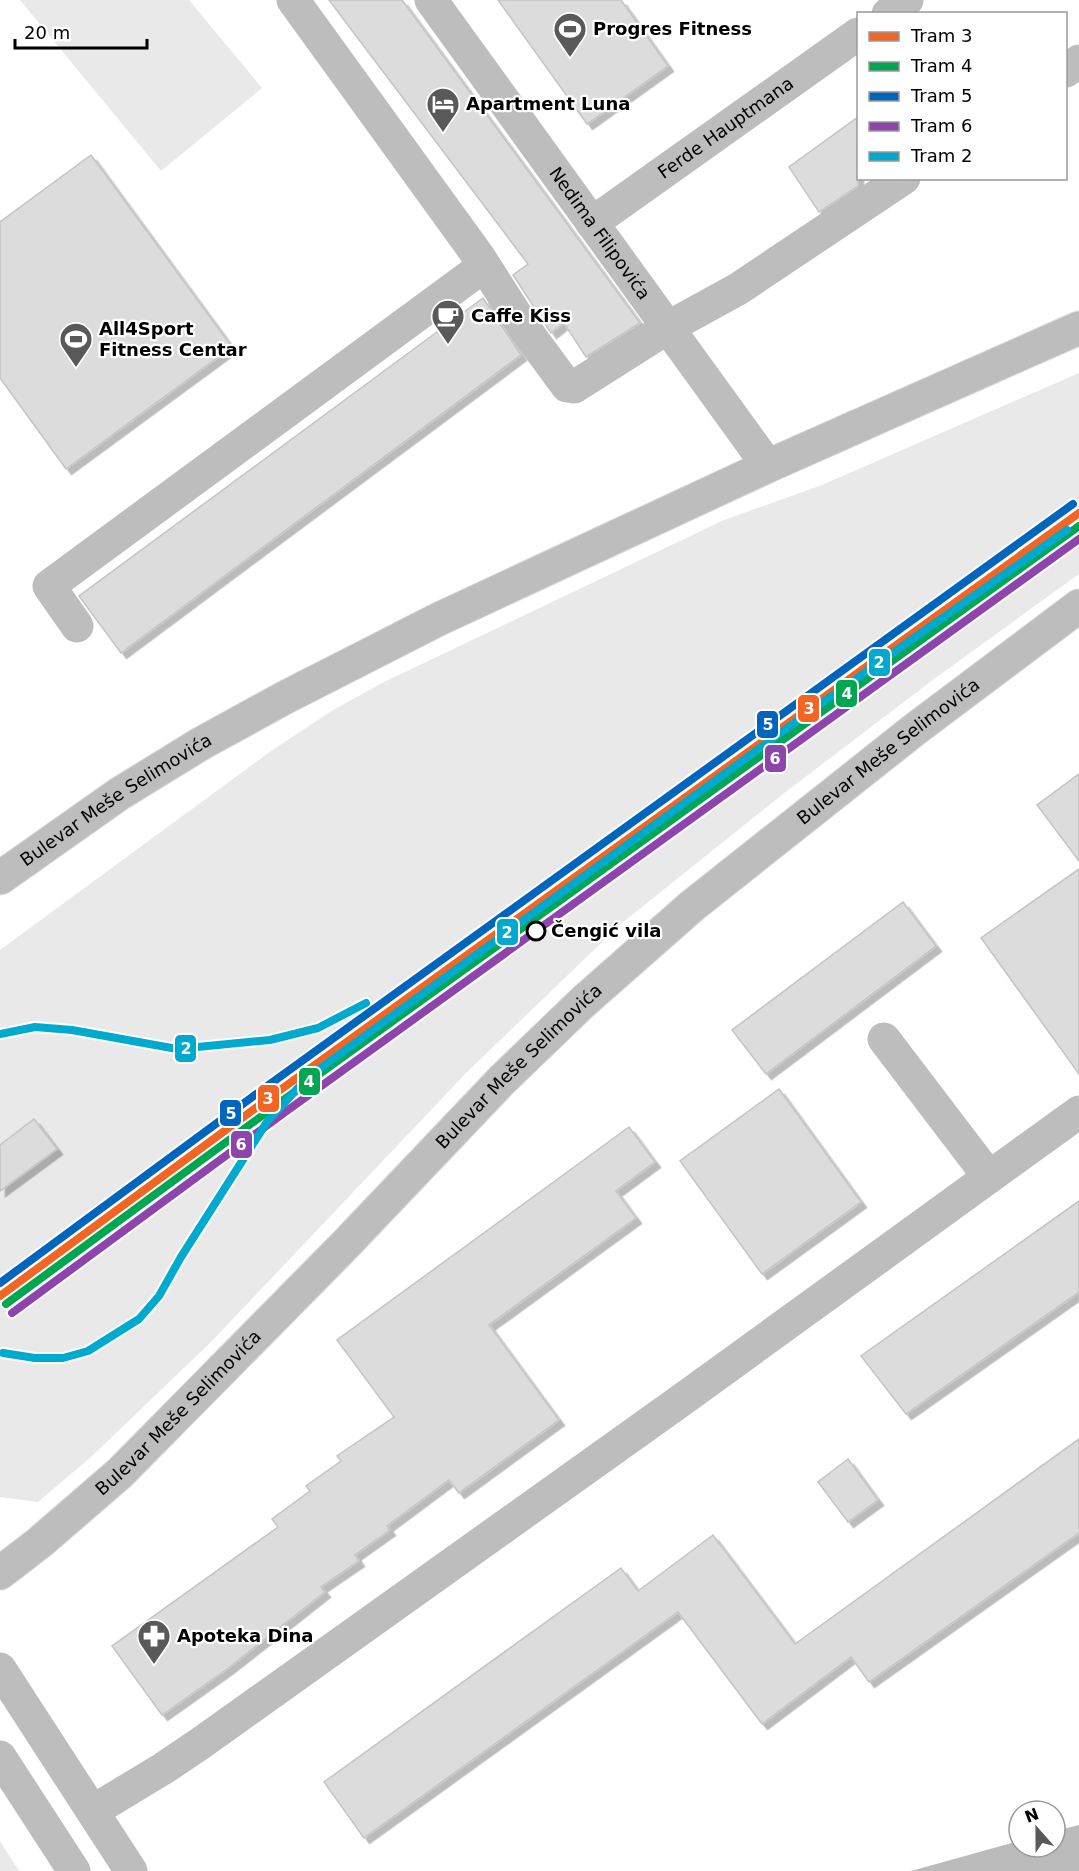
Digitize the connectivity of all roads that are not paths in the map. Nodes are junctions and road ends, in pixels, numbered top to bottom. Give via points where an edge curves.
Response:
1 (293, 0) edge
2 (431, 0) edge
3 (907, 0) edge
4 (891, 12) edge
5 (857, 35) edge
6 (901, 180) edge
7 (592, 223) junction
8 (484, 266) junction
9 (1079, 327) edge
10 (667, 328) junction
11 (768, 466) junction
12 (1079, 606) edge
13 (77, 626) dead end
14 (0, 878) edge
15 (884, 1039) dead end
16 (1079, 1112) edge
17 (989, 1177) junction
18 (0, 1573) edge
19 (0, 1670) edge
20 (0, 1757) edge
21 (93, 1811) junction
22 (74, 1871) edge
23 (131, 1871) edge

1 - 8 main road
2 - 7 main road, Nedima Filipovića
3 - 4 main road
5 - 7 main road, Ferde Hauptmana
6 - 10 main road via 738,289
7 - 10 main road, Nedima Filipovića
8 - 10 main road via 567,386 574,387
8 - 13 main road via 49,586
9 - 11 main road, Bulevar Meše Selimovića
10 - 11 main road, Nedima Filipovića
11 - 14 main road, Bulevar Meše Selimovića via 439,619 275,703 119,794
12 - 18 main road, Bulevar Meše Selimovića via 914,730 692,906 583,1002 501,1081 120,1473
15 - 17 main road
16 - 17 main road
17 - 21 main road via 201,1743
19 - 21 main road
20 - 22 main road
21 - 23 main road

